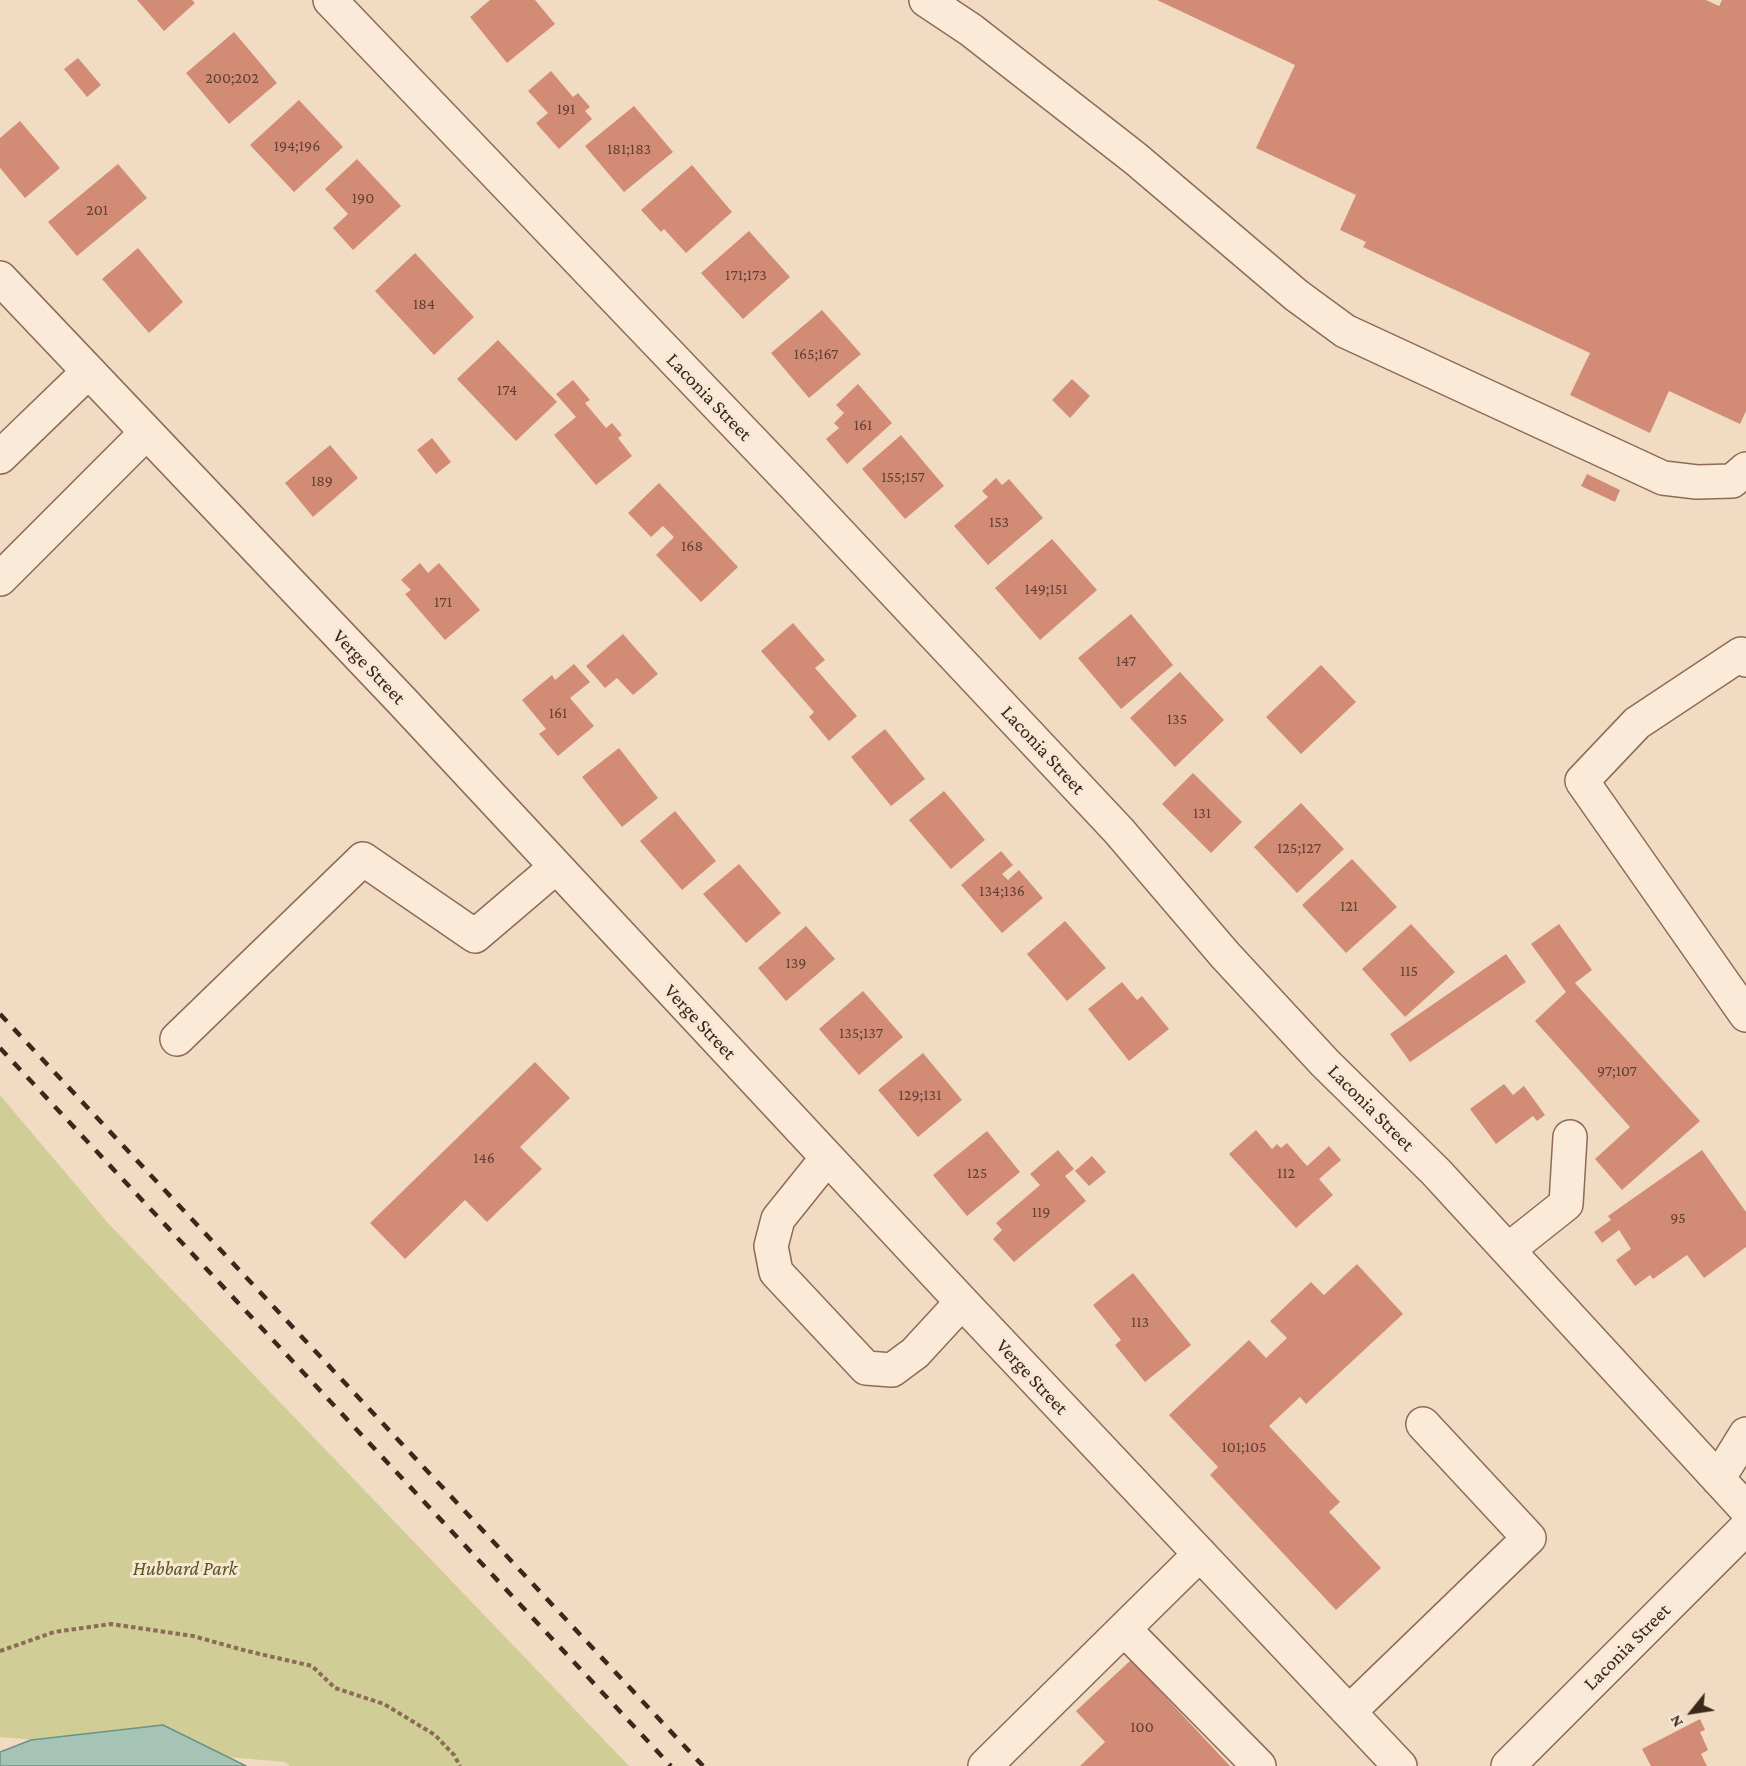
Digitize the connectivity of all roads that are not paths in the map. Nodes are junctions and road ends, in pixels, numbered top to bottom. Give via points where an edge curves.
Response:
1 (330, 0) edge
2 (926, 0) edge
3 (0, 278) edge
4 (88, 372) junction
5 (146, 433) junction
6 (0, 457) edge
7 (1746, 469) edge
8 (0, 579) edge
9 (1746, 660) edge
10 (556, 867) junction
11 (1746, 1015) edge
12 (177, 1039) dead end
13 (1570, 1137) dead end
14 (827, 1158) junction
15 (1508, 1250) junction
16 (962, 1302) junction
17 (1423, 1424) dead end
18 (1746, 1434) edge
19 (1718, 1479) junction
20 (1746, 1509) edge
21 (1746, 1528) edge
22 (1200, 1554) junction
23 (1124, 1629) junction
24 (1349, 1712) junction
25 (985, 1766) edge
26 (1259, 1766) edge
27 (1400, 1766) edge
28 (1508, 1766) edge

1 - 15 street, Laconia Street via 785,475 1119,831 1225,955 1325,1063 1436,1172
2 - 7 street via 971,30 1136,159 1288,288 1345,331 1663,478 1732,481
3 - 4 street, Verge Street
4 - 5 street, Verge Street
4 - 6 street
5 - 8 street
5 - 10 street, Verge Street
9 - 11 street via 1741,654 1637,723 1582,781
10 - 12 street via 474,936 363,859
10 - 14 street, Verge Street
13 - 15 street via 1566,1204
14 - 16 street, Verge Street
14 - 16 street via 778,1220 771,1246 776,1272 784,1281 866,1368 892,1370 915,1353
15 - 19 street, Laconia Street
16 - 22 street, Verge Street
17 - 24 street via 1529,1538
18 - 19 street
19 - 20 street, Laconia Street
21 - 28 street, Laconia Street
22 - 23 street
22 - 24 street, Verge Street
23 - 25 street
23 - 26 street
24 - 27 street, Verge Street

